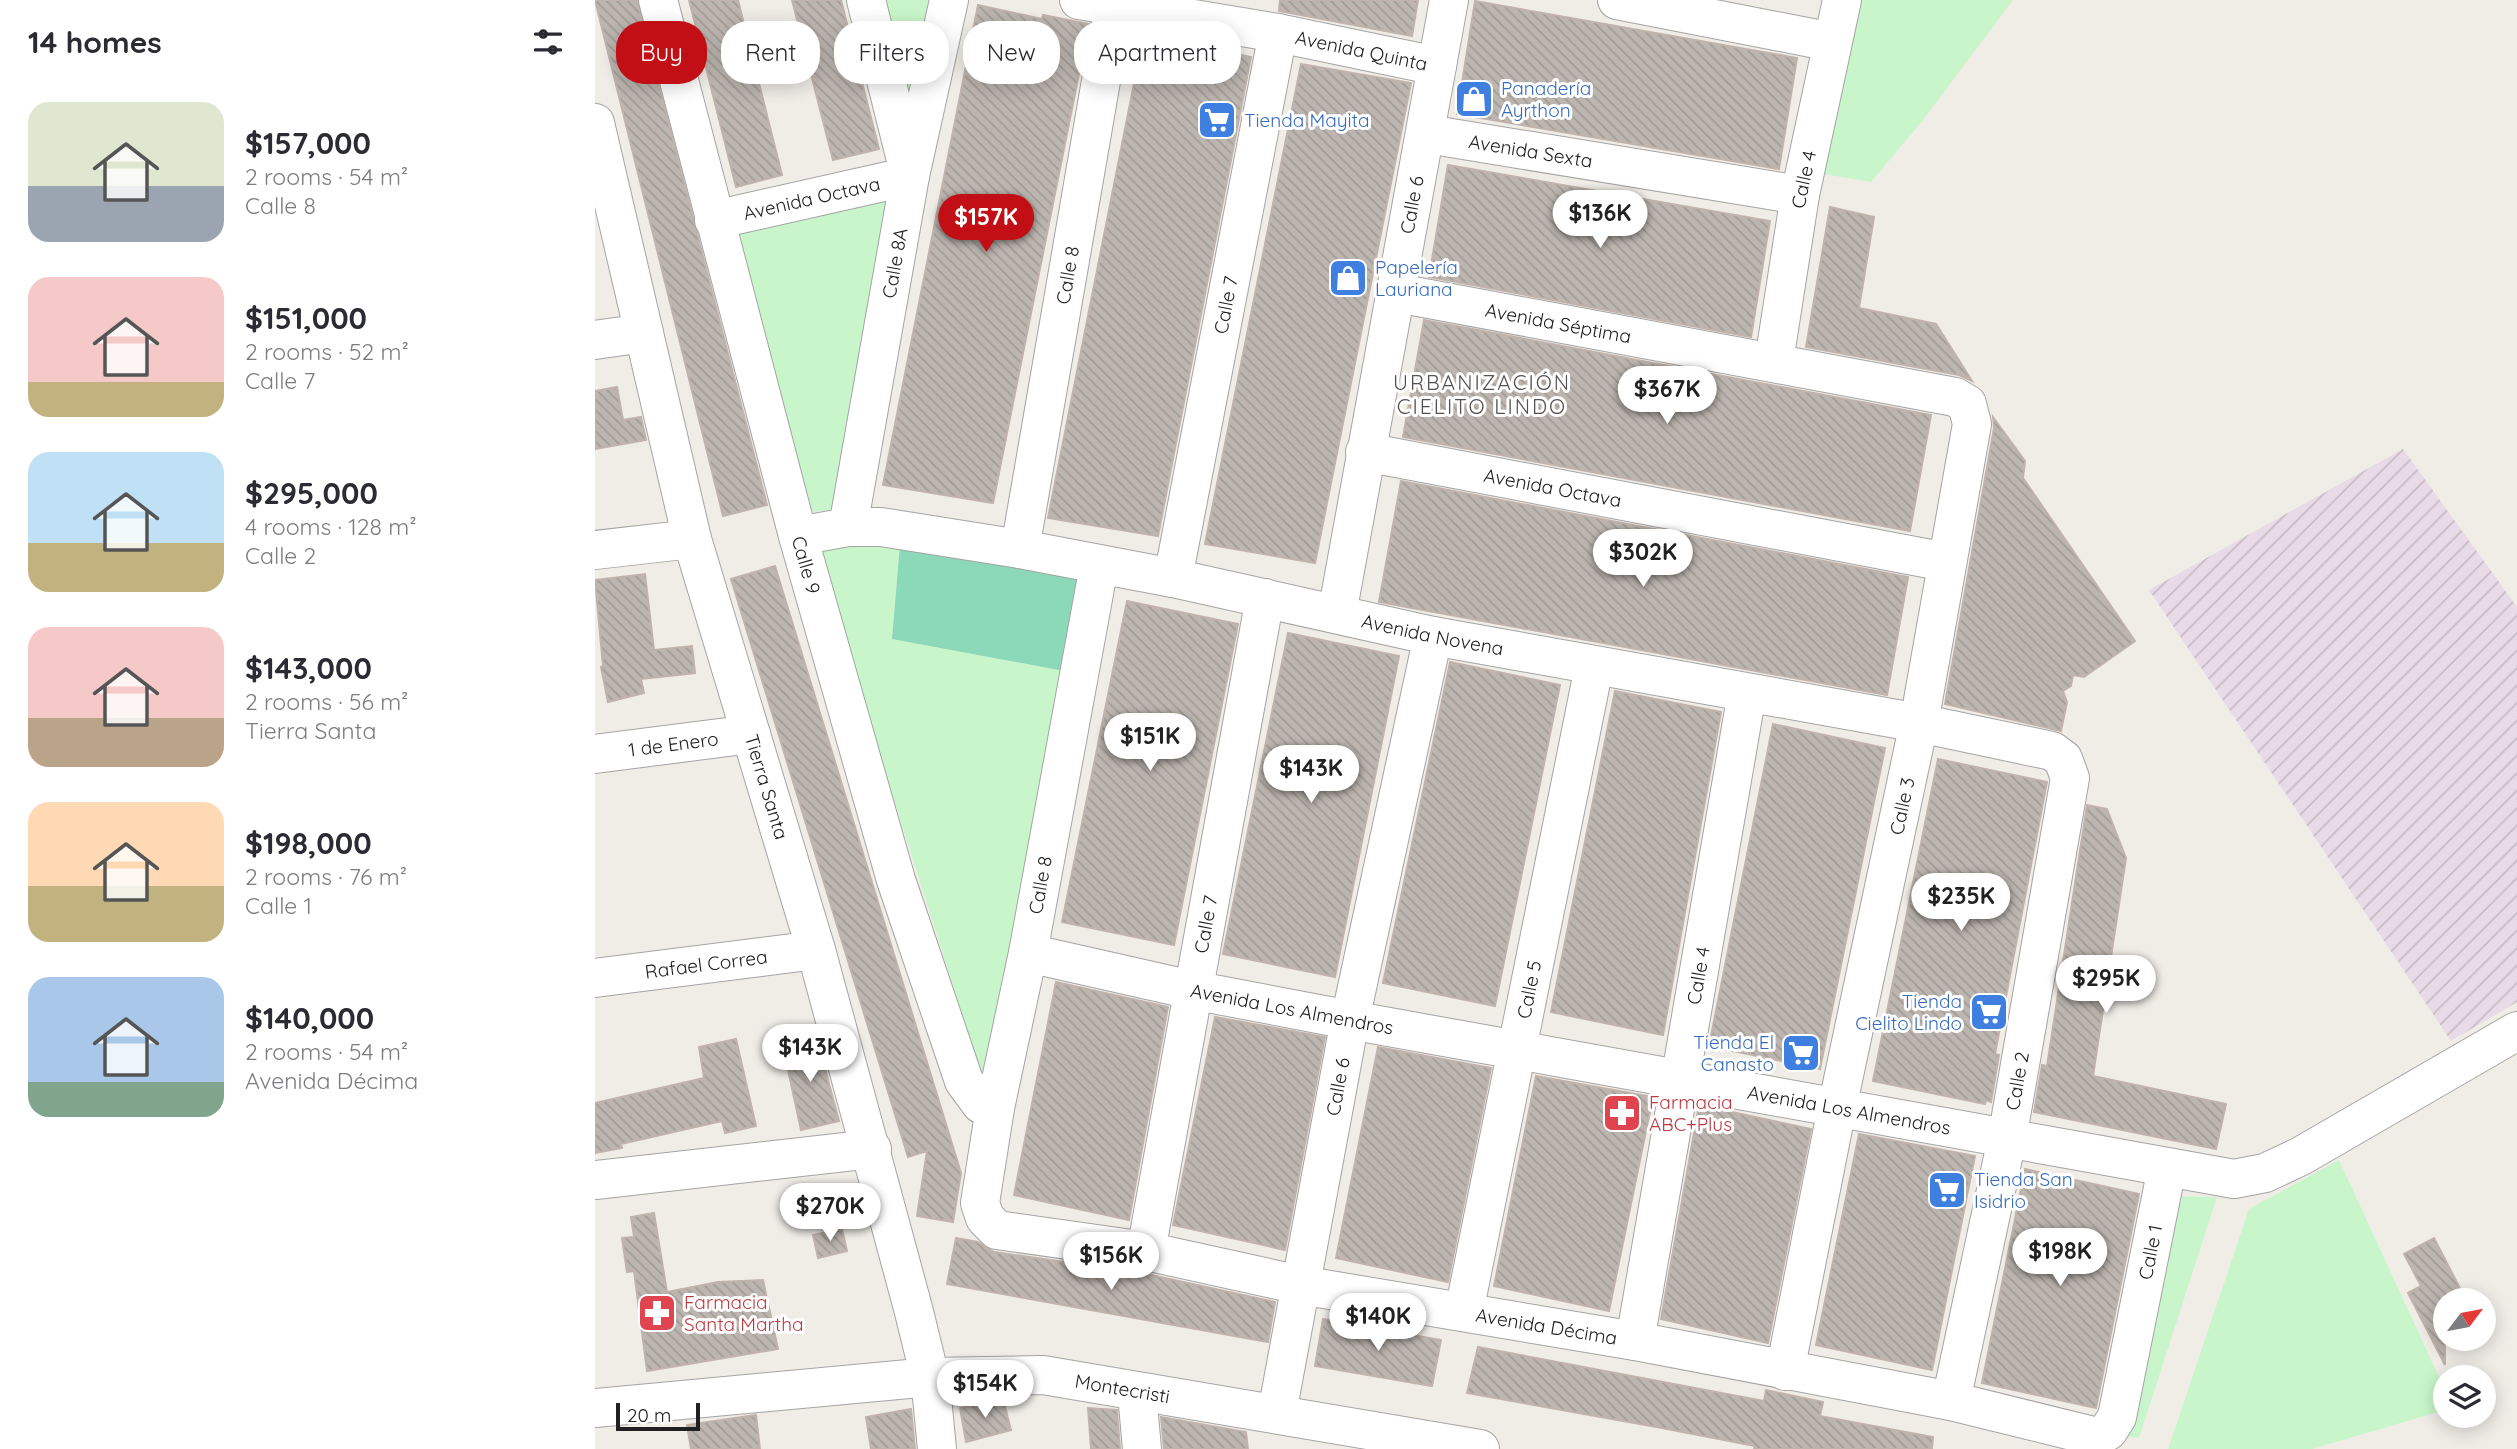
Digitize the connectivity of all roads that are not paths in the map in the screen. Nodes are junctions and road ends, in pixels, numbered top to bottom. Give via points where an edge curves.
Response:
1 (657, 0) edge
2 (866, 0) edge
3 (949, 0) edge
4 (1449, 0) edge
5 (1617, 0) edge
6 (1842, 0) edge
7 (1103, 2) edge
8 (1278, 33) junction
9 (1832, 42) junction
10 (1437, 66) junction
11 (595, 123) edge
12 (1427, 134) junction
13 (910, 176) junction
14 (1800, 195) junction
15 (714, 220) junction
16 (608, 241) edge
17 (1398, 293) junction
18 (644, 333) junction
19 (595, 340) edge
20 (1774, 361) junction
21 (1967, 404) joint
22 (1365, 452) junction
23 (848, 527) junction
24 (799, 536) junction
25 (692, 539) junction
26 (1020, 549) junction
27 (595, 550) edge
28 (1946, 562) junction
29 (1099, 566) junction
30 (1173, 578) junction
31 (1265, 598) junction
32 (1337, 614) junction
33 (1433, 636) junction
34 (1594, 667) junction
35 (1747, 693) junction
36 (1919, 723) junction
37 (751, 734) junction
38 (595, 754) edge
39 (2063, 759) joint
40 (816, 950) junction
41 (1028, 953) junction
42 (595, 978) edge
43 (1192, 990) junction
44 (1350, 1020) junction
45 (2517, 1031) edge
46 (1519, 1050) junction
47 (1679, 1080) junction
48 (995, 1108) junction
49 (1837, 1108) junction
50 (2007, 1139) junction
51 (872, 1149) junction
52 (2167, 1168) junction
53 (595, 1181) edge
54 (980, 1203) joint
55 (1146, 1251) junction
56 (1300, 1285) junction
57 (1464, 1312) junction
58 (1635, 1341) junction
59 (1785, 1371) junction
60 (930, 1377) junction
61 (1137, 1392) junction
62 (1951, 1401) junction
63 (595, 1408) edge
64 (1277, 1413) junction
65 (2117, 1417) joint
66 (2035, 1436) edge
67 (1349, 1437) edge
68 (937, 1449) edge
69 (1142, 1449) edge
70 (1480, 1449) edge

1 - 15 street, Calle 9
2 - 13 street
3 - 13 street, Calle 8A
4 - 10 street, Calle 6
5 - 9 street
6 - 9 street, Calle 4
7 - 8 street, Avenida Quinta
7 - 26 street, Calle 8
8 - 10 street, Avenida Quinta
8 - 30 street, Calle 7
9 - 14 street, Calle 4
10 - 12 street, Calle 6
11 - 16 street, Tierra Santa
12 - 14 street, Avenida Sexta
12 - 17 street, Calle 6
13 - 15 street, Avenida Octava
13 - 23 street, Calle 8A
14 - 20 street, Calle 4
15 - 24 street, Calle 9
16 - 18 street, Tierra Santa
17 - 20 street, Avenida Séptima
17 - 22 street, Calle 6
18 - 19 street
18 - 25 street, Tierra Santa
20 - 21 street, Avenida Séptima via 1955,397
21 - 28 street, Calle 3 via 1972,424
22 - 28 street, Avenida Octava
22 - 32 street, Calle 6
23 - 24 street, Avenida Novena
23 - 26 street, Avenida Novena via 881,527
24 - 48 street, Calle 9 via 896,880 956,1062 971,1095
25 - 27 street
25 - 37 street, Tierra Santa
26 - 29 street, Avenida Novena
28 - 36 street, Calle 3
29 - 30 street, Avenida Novena
29 - 41 street, Calle 8
30 - 31 street, Avenida Novena
31 - 32 street, Avenida Novena
31 - 43 street, Calle 7
32 - 33 street, Avenida Novena
33 - 34 street, Avenida Novena
33 - 44 street, Calle 6
34 - 35 street, Avenida Novena
34 - 46 street, Calle 5
35 - 36 street, Avenida Novena
35 - 47 street, Calle 4
36 - 39 street, Avenida Novena via 2052,751
36 - 49 street, Calle 3
37 - 38 street, 1 de Enero
37 - 40 street, Tierra Santa
39 - 50 street, Calle 2 via 2070,778
40 - 42 street, Rafael Correa
40 - 51 street, Tierra Santa
41 - 43 street, Avenida Los Almendros
41 - 48 street, Calle 8
43 - 44 street, Avenida Los Almendros
43 - 55 street, Calle 7
44 - 46 street, Avenida Los Almendros
44 - 56 street, Calle 6
45 - 52 street, Avenida Los Almendros via 2265,1173 2234,1179
46 - 47 street, Avenida Los Almendros
46 - 57 street, Calle 5
47 - 49 street, Avenida Los Almendros
47 - 58 street, Calle 4
48 - 54 street, Calle 8
49 - 50 street, Avenida Los Almendros
49 - 59 street, Calle 3
50 - 52 street, Avenida Los Almendros
50 - 62 street, Calle 2
51 - 53 street
51 - 60 street, Tierra Santa
52 - 65 street, Calle 1
54 - 55 street, Avenida Décima via 985,1218 997,1230
55 - 56 street, Avenida Décima
56 - 57 street, Avenida Décima
56 - 64 street, Calle 6
57 - 58 street, Avenida Décima
58 - 59 street, Avenida Décima
59 - 62 street, Avenida Décima
60 - 61 street, Montecristi via 1044,1376
60 - 63 street, Montecristi
60 - 68 street, Tierra Santa
61 - 64 street, Montecristi
61 - 69 street
62 - 66 street, Avenida Décima
64 - 67 street, Montecristi
65 - 66 street, Avenida Décima via 2108,1431 2097,1437
67 - 70 street, Montecristi

